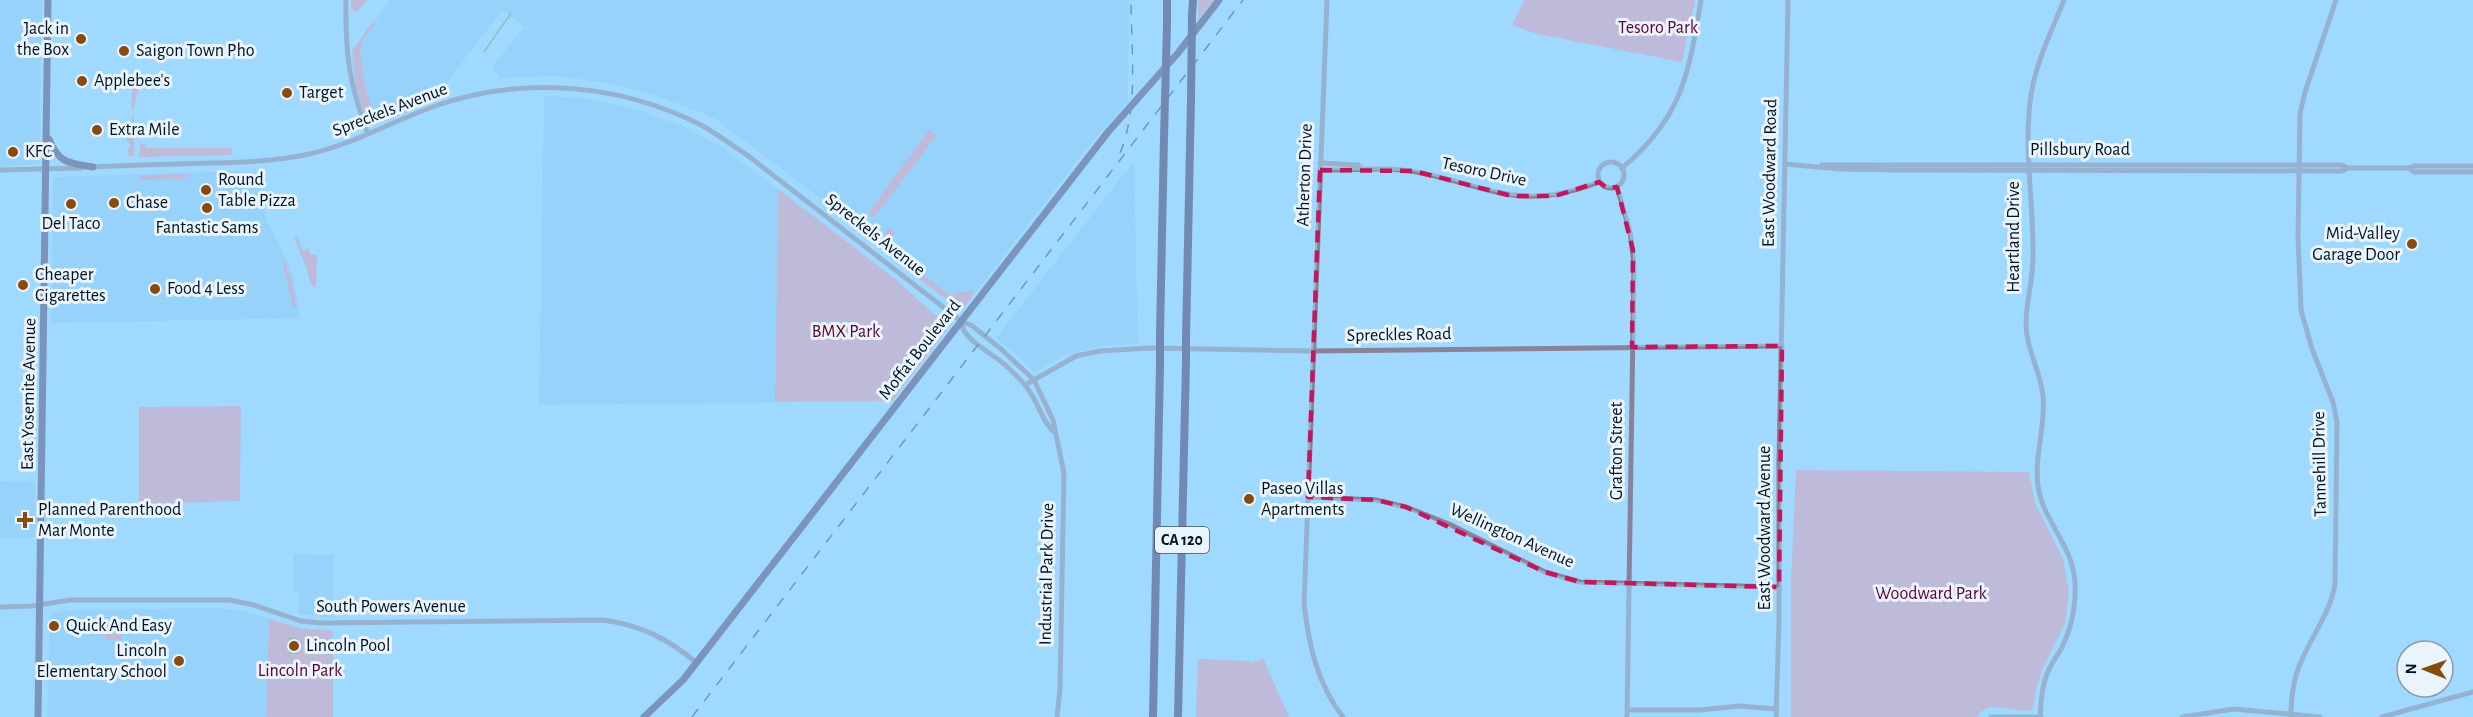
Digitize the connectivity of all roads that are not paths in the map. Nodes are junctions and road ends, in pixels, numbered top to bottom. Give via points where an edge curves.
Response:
1 (48, 0) edge
2 (346, 0) edge
3 (1167, 0) edge
4 (1193, 0) edge
5 (1219, 0) edge
6 (1327, 0) edge
7 (1701, 0) edge
8 (1788, 0) edge
9 (2064, 0) edge
10 (2336, 0) edge
11 (47, 134) junction
12 (368, 134) junction
13 (1785, 164) junction
14 (1320, 166) junction
15 (2473, 166) edge
16 (93, 167) junction
17 (1622, 168) junction
18 (2030, 168) junction
19 (2299, 168) junction
20 (2409, 168) junction
21 (46, 169) junction
22 (0, 170) edge
23 (2473, 172) edge
24 (1599, 182) junction
25 (1617, 187) junction
26 (962, 321) junction
27 (1782, 346) junction
28 (1632, 347) junction
29 (1314, 351) junction
30 (1034, 380) junction
31 (1025, 385) junction
32 (1054, 432) junction
33 (1308, 497) junction
34 (1630, 583) junction
35 (1779, 587) junction
36 (40, 605) junction
37 (0, 607) edge
38 (697, 663) junction
39 (2473, 692) edge
40 (1777, 709) junction
41 (1628, 710) junction
42 (2291, 716) edge
43 (38, 717) edge
44 (644, 717) edge
45 (1057, 717) edge
46 (1153, 717) edge
47 (1178, 717) edge
48 (1343, 717) edge
49 (1628, 717) edge
50 (1777, 717) edge
51 (1991, 717) edge
52 (2041, 717) edge
53 (2182, 717) edge
54 (2320, 717) edge
55 (2382, 717) edge

1 - 11 main road, East Yosemite Avenue
2 - 12 street via 350,78
3 - 46 highway, CA 120, bridge
4 - 47 highway, CA 120, bridge
5 - 26 main road, Moffat Boulevard via 1108,132
6 - 14 street, Atherton Drive
7 - 17 street via 1687,71 1674,108 1644,149
8 - 13 street, East Woodward Road
9 - 18 street, Heartland Drive via 2032,88
10 - 19 street, Tannehill Drive via 2300,114
11 - 16 main road via 58,157
11 - 21 main road, East Yosemite Avenue
12 - 16 street, Spreckels Avenue via 334,148 284,159
12 - 26 street, Spreckels Avenue via 440,105 519,88 591,90 654,105 700,125 747,154
13 - 18 street, Pillsbury Road via 1840,169
13 - 27 street, East Woodward Road
14 - 24 street, Tesoro Drive via 1414,171 1512,196 1555,196
14 - 29 street, Atherton Drive
15 - 20 street, Pillsbury Road
16 - 21 street, Spreckels Avenue
17 - 24 street via 1614,162 1604,164 1597,172
17 - 25 street via 1624,179
18 - 19 street, Pillsbury Road
18 - 52 street, Heartland Drive via 2033,268 2026,323 2043,398 2038,487 2043,505 2070,556 2075,581 2073,616 2046,677
19 - 20 street, Pillsbury Road
19 - 42 street, Tannehill Drive via 2301,310 2333,402 2337,455 2333,596 2296,672
20 - 23 street, Pillsbury Road via 2414,172
21 - 22 street, Spreckels Avenue
21 - 36 main road, East Yosemite Avenue
24 - 25 street via 1607,189
25 - 28 street, Grafton Street via 1633,250
26 - 30 street, Industrial Park Drive via 1001,349
26 - 31 street, Industrial Park Drive via 964,333
26 - 38 main road, Moffat Boulevard
27 - 28 street, Spreckles Road
27 - 35 street, East Woodward Avenue
28 - 29 street, Spreckles Road
28 - 34 street, Grafton Street
29 - 30 street, Spreckles Road via 1100,351 1076,356
29 - 33 street, Atherton Drive
30 - 31 street, Spreckles Road
30 - 32 street, Industrial Park Drive via 1053,420
31 - 32 street, Industrial Park Drive
32 - 45 street, Industrial Park Drive via 1064,473
33 - 34 street, Wellington Avenue via 1376,500 1406,507 1558,577 1596,584
33 - 48 street, Atherton Drive via 1304,604 1308,640 1320,678
34 - 35 street, Wellington Avenue
34 - 41 street, Grafton Street
35 - 40 street, East Woodward Avenue
36 - 37 street, South Powers Avenue
36 - 38 street, South Powers Avenue via 70,600 230,600 321,623 603,620 651,631
36 - 43 main road, East Yosemite Avenue
38 - 44 main road, Moffat Boulevard
39 - 55 street
40 - 41 street via 1739,706
40 - 50 street, East Woodward Avenue
41 - 49 street, Grafton Street
42 - 53 street via 2234,709
42 - 54 street
51 - 52 street

